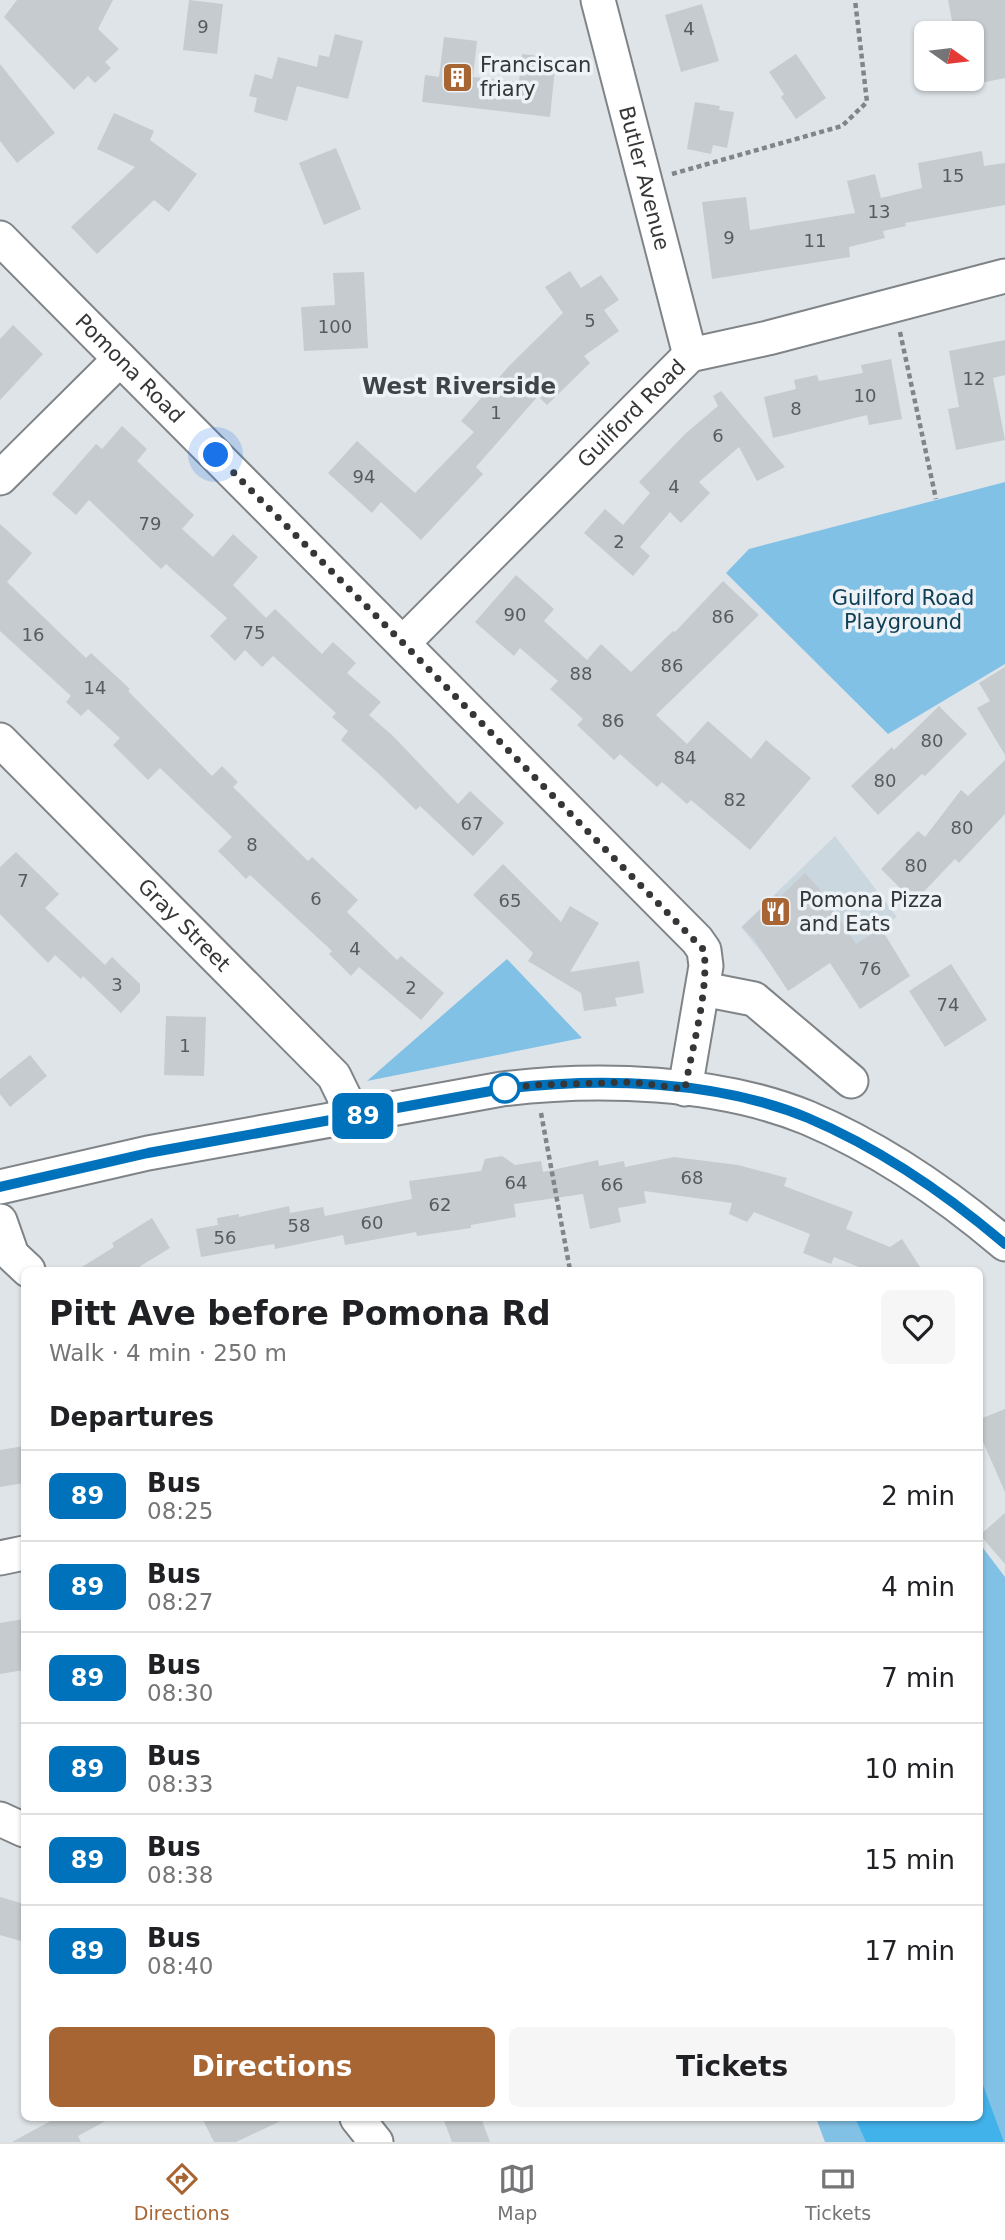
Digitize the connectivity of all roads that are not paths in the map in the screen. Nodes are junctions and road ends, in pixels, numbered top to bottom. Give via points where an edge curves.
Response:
1 (598, 0) edge
2 (0, 238) edge
3 (1005, 276) edge
4 (690, 355) junction
5 (120, 359) junction
6 (0, 478) edge
7 (403, 643) junction
8 (0, 740) edge
9 (703, 989) junction
10 (851, 1081) dead end
11 (685, 1089) junction
12 (354, 1118) junction
13 (0, 1187) edge
14 (0, 1221) edge
15 (1005, 1244) edge
16 (25, 1267) edge
17 (21, 1554) edge
18 (0, 1558) edge
19 (0, 1819) edge
20 (21, 1829) edge
21 (359, 2121) edge
22 (376, 2142) edge

1 - 4 street, Butler Avenue
2 - 5 street, Pomona Road
3 - 4 street, Guilford Road
4 - 7 street, Guilford Road
5 - 6 street
5 - 7 street, Pomona Road
7 - 9 street, Pomona Road via 697,940 706,966
8 - 12 street, Gray Street via 334,1076
9 - 10 street via 754,999
9 - 11 street, Pomona Road
11 - 12 street via 632,1082 534,1085
11 - 15 street via 766,1104 850,1137 929,1183
12 - 13 street via 148,1153
14 - 16 street via 12,1255
17 - 18 street
19 - 20 street
21 - 22 street

